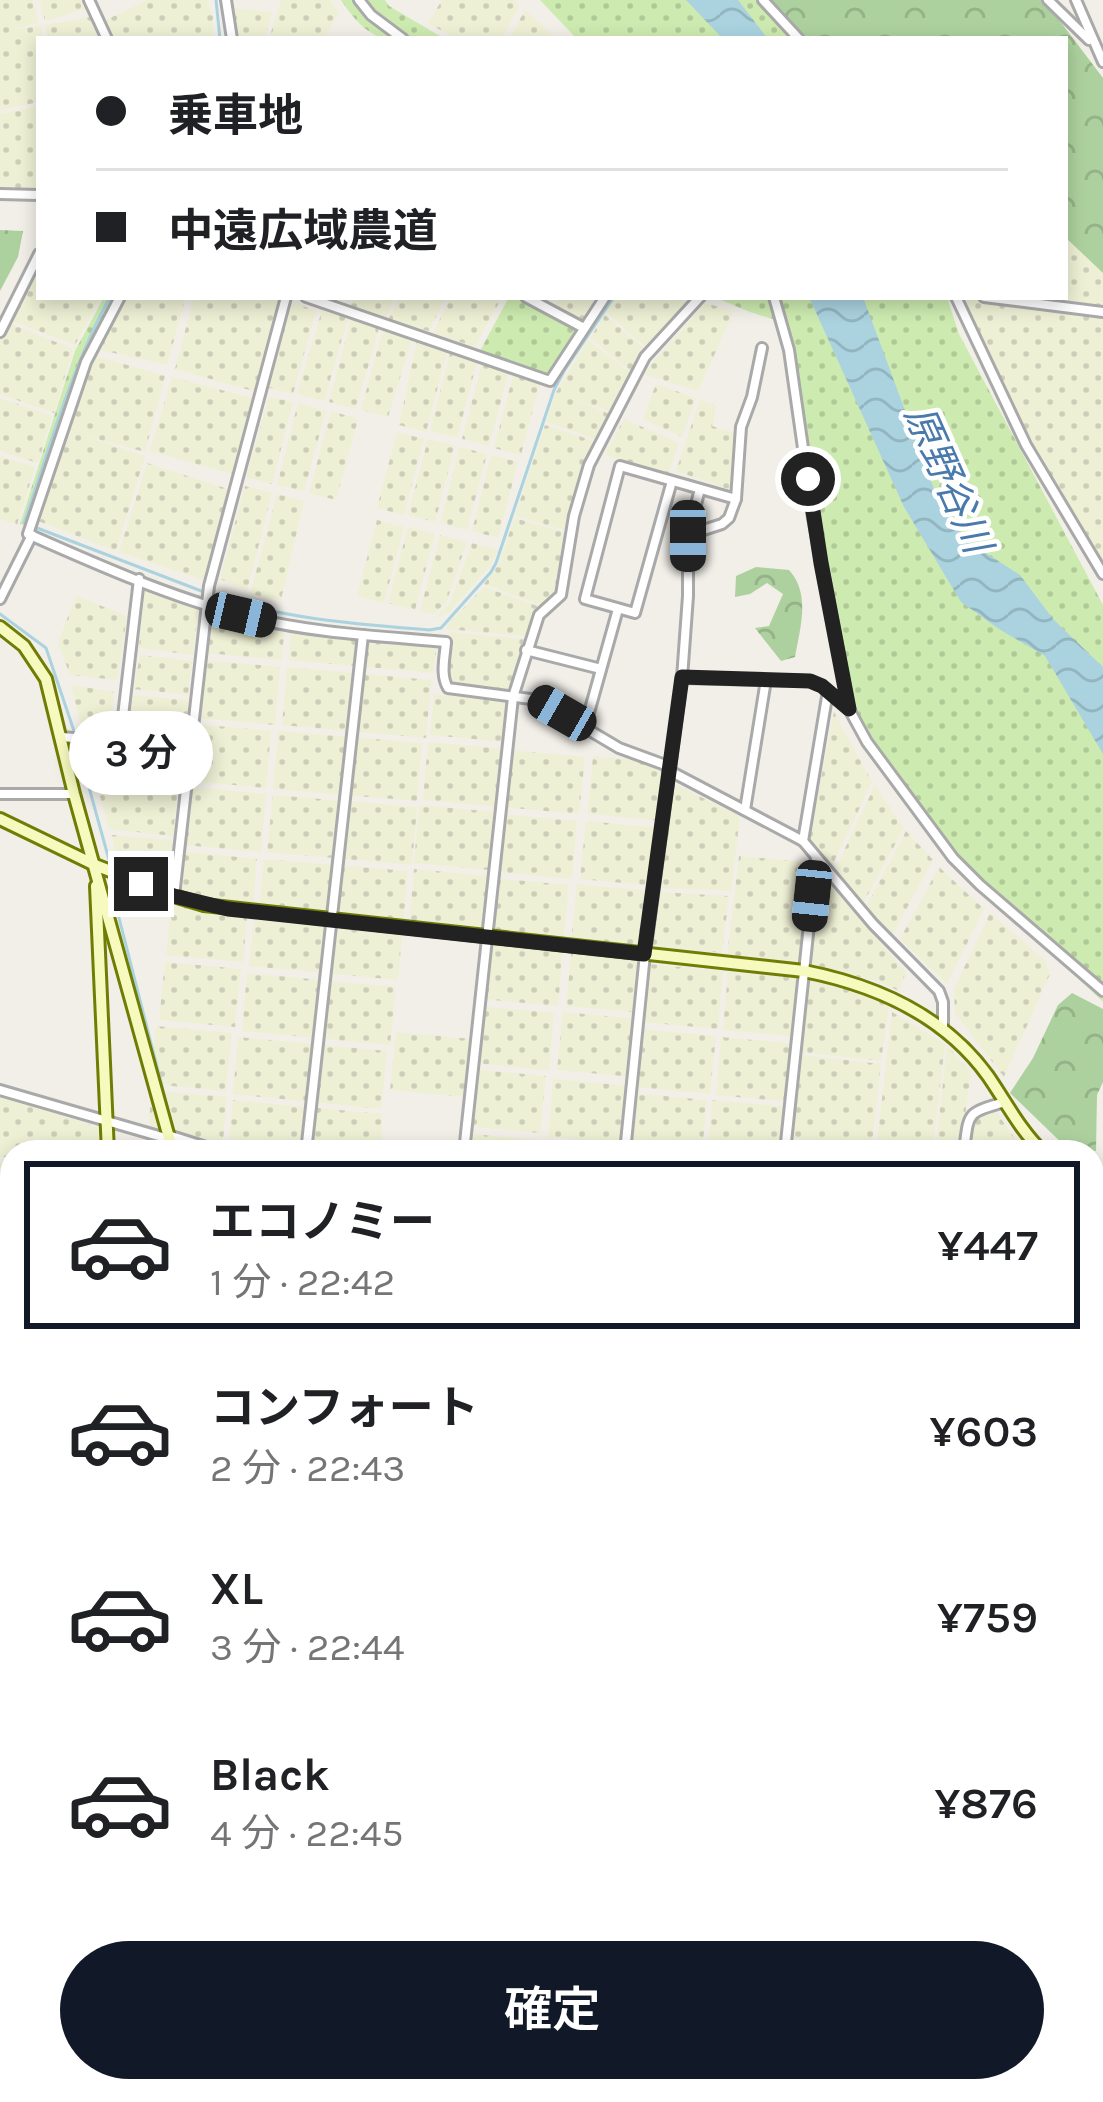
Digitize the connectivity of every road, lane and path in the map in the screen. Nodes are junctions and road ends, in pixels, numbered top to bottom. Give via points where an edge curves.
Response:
1 (89, 0) edge
2 (226, 0) edge
3 (359, 0) edge
4 (763, 0) edge
5 (1048, 0) edge
6 (1076, 0) edge
7 (106, 36) edge
8 (232, 36) edge
9 (399, 36) edge
10 (796, 36) edge
11 (1094, 46) junction
12 (1103, 62) edge
13 (0, 192) edge
14 (36, 195) edge
15 (36, 259) edge
16 (117, 300) edge
17 (285, 300) edge
18 (315, 300) edge
19 (352, 300) edge
20 (532, 300) edge
21 (603, 300) edge
22 (697, 300) edge
23 (775, 300) edge
24 (957, 300) edge
25 (1007, 300) edge
26 (346, 311) junction
27 (1103, 312) edge
28 (2, 320) edge
29 (584, 328) junction
30 (0, 332) edge
31 (762, 348) dead end
32 (673, 481) junction
33 (700, 489) junction
34 (736, 499) junction
35 (32, 536) junction
36 (688, 536) junction
37 (1103, 574) edge
38 (139, 579) junction
39 (0, 599) edge
40 (206, 604) junction
41 (618, 609) junction
42 (0, 627) edge
43 (364, 635) junction
44 (526, 650) junction
45 (602, 669) junction
46 (682, 677) junction
47 (766, 680) junction
48 (828, 691) junction
49 (514, 697) junction
50 (849, 709) junction
51 (585, 727) junction
52 (62, 737) junction
53 (668, 768) junction
54 (0, 794) edge
55 (74, 794) junction
56 (745, 810) junction
57 (0, 819) edge
58 (803, 841) junction
59 (816, 857) junction
60 (95, 865) junction
61 (174, 896) junction
62 (333, 921) junction
63 (488, 936) junction
64 (644, 954) junction
65 (804, 971) junction
66 (1103, 991) edge
67 (943, 1030) junction
68 (0, 1090) edge
69 (1005, 1102) junction
70 (106, 1121) junction
71 (107, 1140) edge
72 (164, 1140) edge
73 (169, 1140) edge
74 (307, 1140) edge
75 (465, 1140) edge
76 (626, 1140) edge
77 (786, 1140) edge
78 (965, 1140) edge
79 (1032, 1140) edge

1 - 7 street
2 - 8 street
3 - 9 street
4 - 10 street
5 - 11 street
6 - 11 street
11 - 12 street
13 - 14 street
15 - 28 street
16 - 35 street via 86,362
17 - 40 street
18 - 26 street
19 - 26 street
20 - 29 street
21 - 29 street
22 - 44 street via 645,357 589,465 561,595 539,615
23 - 50 street
24 - 37 street via 1026,445
25 - 27 street
26 - 29 street via 550,381
28 - 30 street
31 - 34 street via 741,427
32 - 33 street
32 - 41 street via 635,613
32 - 41 street via 620,466 585,599
33 - 34 street
33 - 36 street
34 - 36 street via 722,524
35 - 38 street
35 - 39 street
36 - 46 street
38 - 40 street
38 - 52 street via 120,742
40 - 43 street
40 - 61 street
41 - 45 street
42 - 52 street via 25,646 46,679
43 - 49 street via 446,642 448,688
43 - 62 street
44 - 45 street
44 - 49 street
45 - 51 street
46 - 47 street
46 - 53 street
47 - 48 street via 810,681
47 - 56 street
48 - 50 street
48 - 58 street
49 - 51 street via 538,700
49 - 63 street
50 - 66 street via 953,858
51 - 53 street
52 - 55 street
53 - 56 street
53 - 64 street
54 - 55 street
55 - 60 street
56 - 58 street
57 - 60 street
58 - 59 street
59 - 65 street
59 - 67 street via 939,992
60 - 61 street
60 - 70 street
60 - 73 street
61 - 62 street
62 - 63 street
62 - 74 street
63 - 64 street
63 - 75 street
64 - 65 street
64 - 76 street
65 - 67 street via 883,993
65 - 77 street
67 - 69 street
68 - 70 street
69 - 78 street via 976,1110
69 - 79 street
70 - 71 street
70 - 72 street

